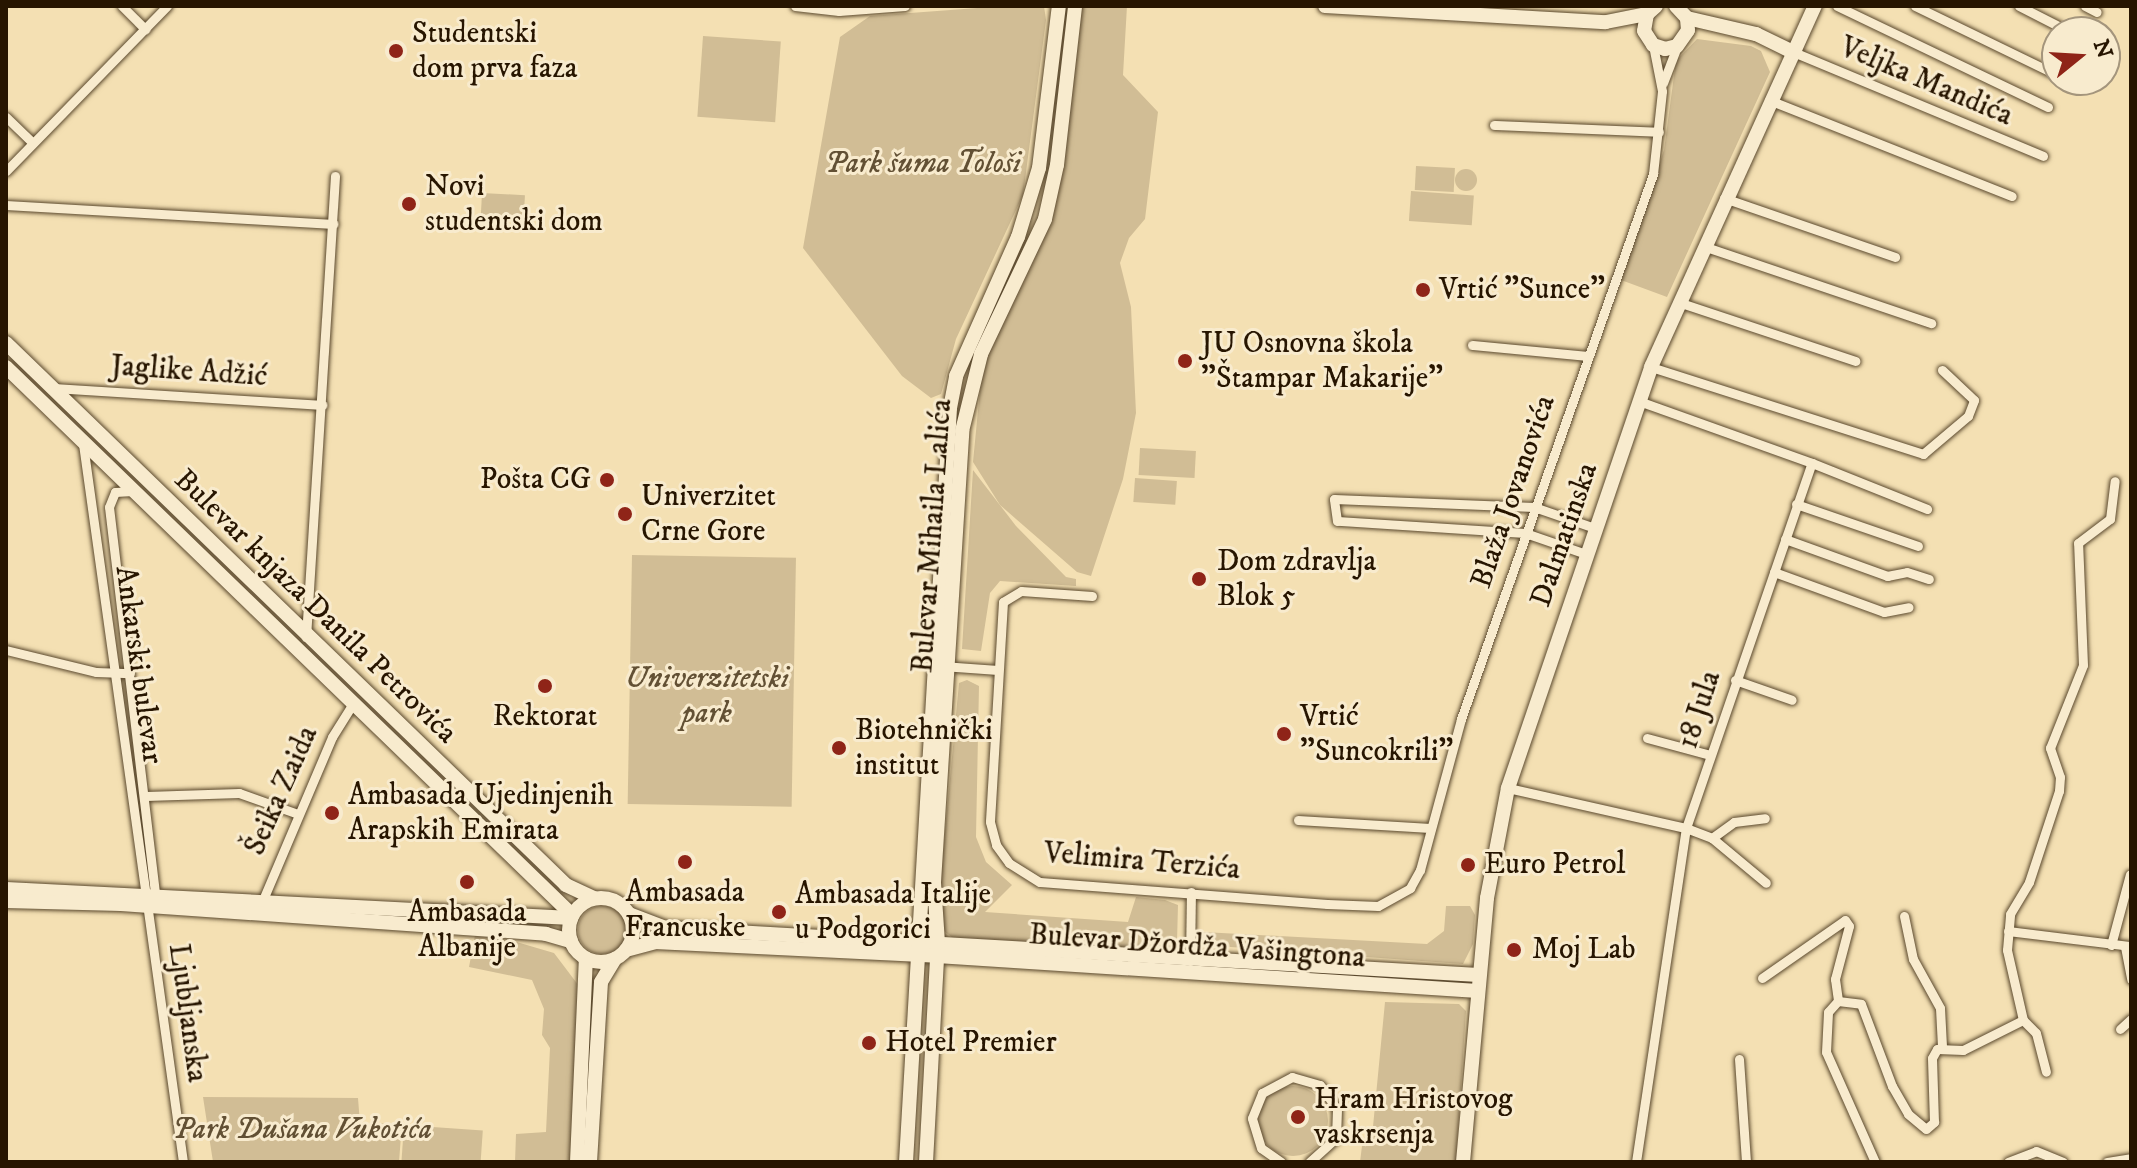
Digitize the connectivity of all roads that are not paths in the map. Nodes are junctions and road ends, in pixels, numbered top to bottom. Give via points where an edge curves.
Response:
1 (122, 6) edge
2 (167, 6) edge
3 (795, 6) edge
4 (905, 6) edge
5 (1059, 6) edge
6 (1075, 6) edge
7 (1325, 6) edge
8 (1815, 6) edge
9 (1837, 6) edge
10 (1915, 6) edge
11 (2019, 6) edge
12 (2085, 6) edge
13 (1369, 7) edge
14 (840, 9) edge
15 (1651, 10) edge
16 (1680, 10) edge
17 (2097, 12) dead end
18 (2041, 17) edge
19 (1606, 22) junction
20 (145, 29) junction
21 (1723, 30) junction
22 (1650, 41) junction
23 (1682, 41) junction
24 (1791, 51) junction
25 (2041, 67) edge
26 (1662, 91) junction
27 (1769, 100) junction
28 (2048, 107) dead end
29 (6, 117) edge
30 (1494, 125) dead end
31 (1659, 132) junction
32 (33, 143) junction
33 (2043, 156) dead end
34 (6, 171) edge
35 (335, 176) dead end
36 (2012, 196) dead end
37 (1724, 198) junction
38 (6, 205) edge
39 (333, 224) junction
40 (1703, 246) junction
41 (1895, 257) dead end
42 (1678, 302) junction
43 (1931, 323) dead end
44 (6, 343) edge
45 (1472, 345) dead end
46 (1588, 356) junction
47 (1855, 361) dead end
48 (6, 367) edge
49 (1651, 367) junction
50 (1942, 370) dead end
51 (53, 388) junction
52 (1639, 401) junction
53 (322, 405) junction
54 (83, 444) junction
55 (1812, 463) junction
56 (2115, 481) dead end
57 (133, 491) junction
58 (1796, 504) junction
59 (1534, 507) junction
60 (1927, 509) dead end
61 (1595, 528) junction
62 (1525, 533) junction
63 (1785, 539) junction
64 (1918, 546) dead end
65 (1586, 554) junction
66 (1774, 572) junction
67 (1929, 579) dead end
68 (1092, 596) dead end
69 (1909, 607) dead end
70 (306, 637) junction
71 (6, 650) edge
72 (931, 665) junction
73 (950, 666) junction
74 (997, 670) junction
75 (130, 673) junction
76 (115, 674) junction
77 (1735, 680) junction
78 (1792, 700) dead end
79 (353, 703) junction
80 (1647, 738) dead end
81 (1710, 755) junction
82 (1508, 788) junction
83 (146, 796) junction
84 (298, 814) junction
85 (1765, 818) dead end
86 (1298, 820) dead end
87 (1430, 828) junction
88 (1686, 828) junction
89 (1712, 838) junction
90 (2130, 874) edge
91 (1766, 883) dead end
92 (6, 889) edge
93 (1191, 892) junction
94 (594, 898) junction
95 (1392, 900) joint
96 (6, 901) edge
97 (262, 902) junction
98 (151, 904) junction
99 (629, 914) junction
100 (571, 916) junction
101 (1904, 916) dead end
102 (2008, 931) junction
103 (571, 941) junction
104 (2111, 945) junction
105 (2128, 947) edge
106 (918, 949) junction
107 (937, 950) junction
108 (620, 955) junction
109 (1190, 957) junction
110 (586, 958) junction
111 (1190, 972) junction
112 (1762, 978) dead end
113 (2131, 979) edge
114 (1478, 983) junction
115 (1838, 1001) junction
116 (2131, 1019) edge
117 (2023, 1020) junction
118 (2120, 1029) dead end
119 (1942, 1047) junction
120 (1739, 1059) dead end
121 (2046, 1072) dead end
122 (2131, 1158) edge
123 (183, 1162) edge
124 (577, 1162) edge
125 (590, 1162) edge
126 (906, 1162) edge
127 (926, 1162) edge
128 (1281, 1162) edge
129 (1309, 1162) edge
130 (1463, 1162) edge
131 (1636, 1162) edge
132 (1746, 1162) edge
133 (1875, 1162) edge
134 (2008, 1162) edge
135 (2063, 1162) edge
136 (2107, 1162) edge

1 - 20 street
2 - 20 street
3 - 14 street
4 - 14 street
5 - 72 main road, Bulevar Mihaila Lalića via 1039,168 1018,237 956,376
6 - 73 main road, Bulevar Mihaila Lalića via 1057,165 1045,219 981,354 965,410
7 - 13 main road
8 - 24 main road, Dalmatinska
9 - 28 street
10 - 25 street
11 - 18 street
12 - 17 street
13 - 19 main road
15 - 19 main road
15 - 22 main road
16 - 21 main road
16 - 23 main road
19 - 22 main road
20 - 32 street
21 - 23 main road
21 - 24 main road via 1756,34
22 - 23 main road
22 - 26 street, Blaža Jovanovića
23 - 26 street, Blaža Jovanovića
24 - 27 main road, Dalmatinska
24 - 33 street, Veljka Mandića
26 - 31 street, Blaža Jovanovića
27 - 36 street
27 - 37 main road, Dalmatinska
29 - 32 street
30 - 31 street
31 - 46 street, Blaža Jovanovića via 1648,189
32 - 34 street
35 - 39 street
37 - 40 main road, Dalmatinska
37 - 41 street
38 - 39 street
39 - 53 street
40 - 42 main road, Dalmatinska
40 - 43 street
42 - 47 street
42 - 49 main road, Dalmatinska
44 - 51 main road, Bulevar knjaza Danila Petrovića
45 - 46 street
46 - 59 street, Blaža Jovanovića
48 - 54 main road, Bulevar knjaza Danila Petrovića
49 - 50 street via 1923,454 1968,416 1974,400
49 - 52 main road, Dalmatinska
51 - 53 street, Jaglike Adžić
51 - 70 main road, Bulevar knjaza Danila Petrovića
52 - 55 street
52 - 61 main road, Dalmatinska
53 - 70 street
54 - 57 main road, Bulevar knjaza Danila Petrovića
54 - 76 street, Ankarski bulevar
55 - 58 street, 18 Jula
55 - 60 street
56 - 102 street via 2110,519 2089,531 2077,550 2086,646 2081,676 2050,748 2059,791
57 - 75 street, Ankarski bulevar via 115,492 109,507
57 - 79 main road, Bulevar knjaza Danila Petrovića
58 - 63 street, 18 Jula
58 - 64 street
59 - 61 street
59 - 62 street, Blaža Jovanovića
59 - 62 street via 1334,499 1337,521
61 - 65 main road, Dalmatinska
62 - 65 street
62 - 87 street, Blaža Jovanovića
63 - 66 street, 18 Jula
63 - 67 street via 1887,576 1907,572
65 - 82 main road, Dalmatinska
66 - 69 street via 1884,612
66 - 77 street, 18 Jula
68 - 74 street, Velimira Terzića via 1012,594 1001,613
70 - 94 main road, Bulevar knjaza Danila Petrovića via 566,885
71 - 76 street
72 - 73 street
72 - 106 main road, Bulevar Mihaila Lalića
73 - 74 street
73 - 107 main road, Bulevar Mihaila Lalića via 934,882
74 - 93 street, Velimira Terzića via 990,822 1002,855 1040,882
75 - 76 street
75 - 83 street, Ankarski bulevar
76 - 98 street, Ankarski bulevar
77 - 78 street
77 - 81 street, 18 Jula
79 - 84 street, Šeika Zaida
79 - 100 main road, Bulevar knjaza Danila Petrovića
80 - 81 street
81 - 88 street, 18 Jula
82 - 88 street
82 - 114 main road, Dalmatinska
83 - 84 street via 239,793
83 - 98 street, Ankarski bulevar
84 - 97 street, Šeika Zaida
85 - 89 street via 1734,822
86 - 87 street
87 - 95 street, Blaža Jovanovića via 1415,880
88 - 89 street
88 - 131 street, 18 Jula
89 - 91 street
90 - 104 street
92 - 98 main road
93 - 95 street, Velimira Terzića via 1378,906
93 - 109 street
94 - 99 main road via 611,899
94 - 100 main road
96 - 98 main road
97 - 98 main road
97 - 100 main road
98 - 103 main road via 546,934
98 - 123 street, Ljubljanska
99 - 106 main road, Bulevar Džordža Vašingtona via 666,928
99 - 108 main road via 633,936
100 - 103 main road
101 - 119 street via 1913,959 1940,1008
102 - 104 street
102 - 117 street via 2012,982
103 - 110 main road
104 - 105 street
105 - 113 street
106 - 107 main road, Bulevar Džordža Vašingtona
106 - 108 main road, Bulevar Džordža Vašingtona via 655,942
106 - 126 main road, Bulevar Mihaila Lalića
107 - 109 main road, Bulevar Džordža Vašingtona
107 - 111 main road, Bulevar Džordža Vašingtona
107 - 127 main road, Bulevar Mihaila Lalića
108 - 110 main road
108 - 125 main road via 601,982
109 - 111 street
109 - 114 main road, Bulevar Džordža Vašingtona
110 - 124 main road
111 - 114 main road, Bulevar Džordža Vašingtona
112 - 115 street via 1847,920 1835,979
114 - 130 main road, Dalmatinska
115 - 119 street via 1861,1004 1892,1086 1922,1128 1934,1122 1932,1058
115 - 133 street via 1825,1024 1826,1052
116 - 118 street
117 - 119 street via 1963,1050
117 - 121 street via 2036,1033
120 - 132 street
122 - 136 street
128 - 129 street via 1261,1148 1252,1118 1262,1093 1292,1077 1320,1085 1337,1109 1336,1138
134 - 135 street via 2036,1151

